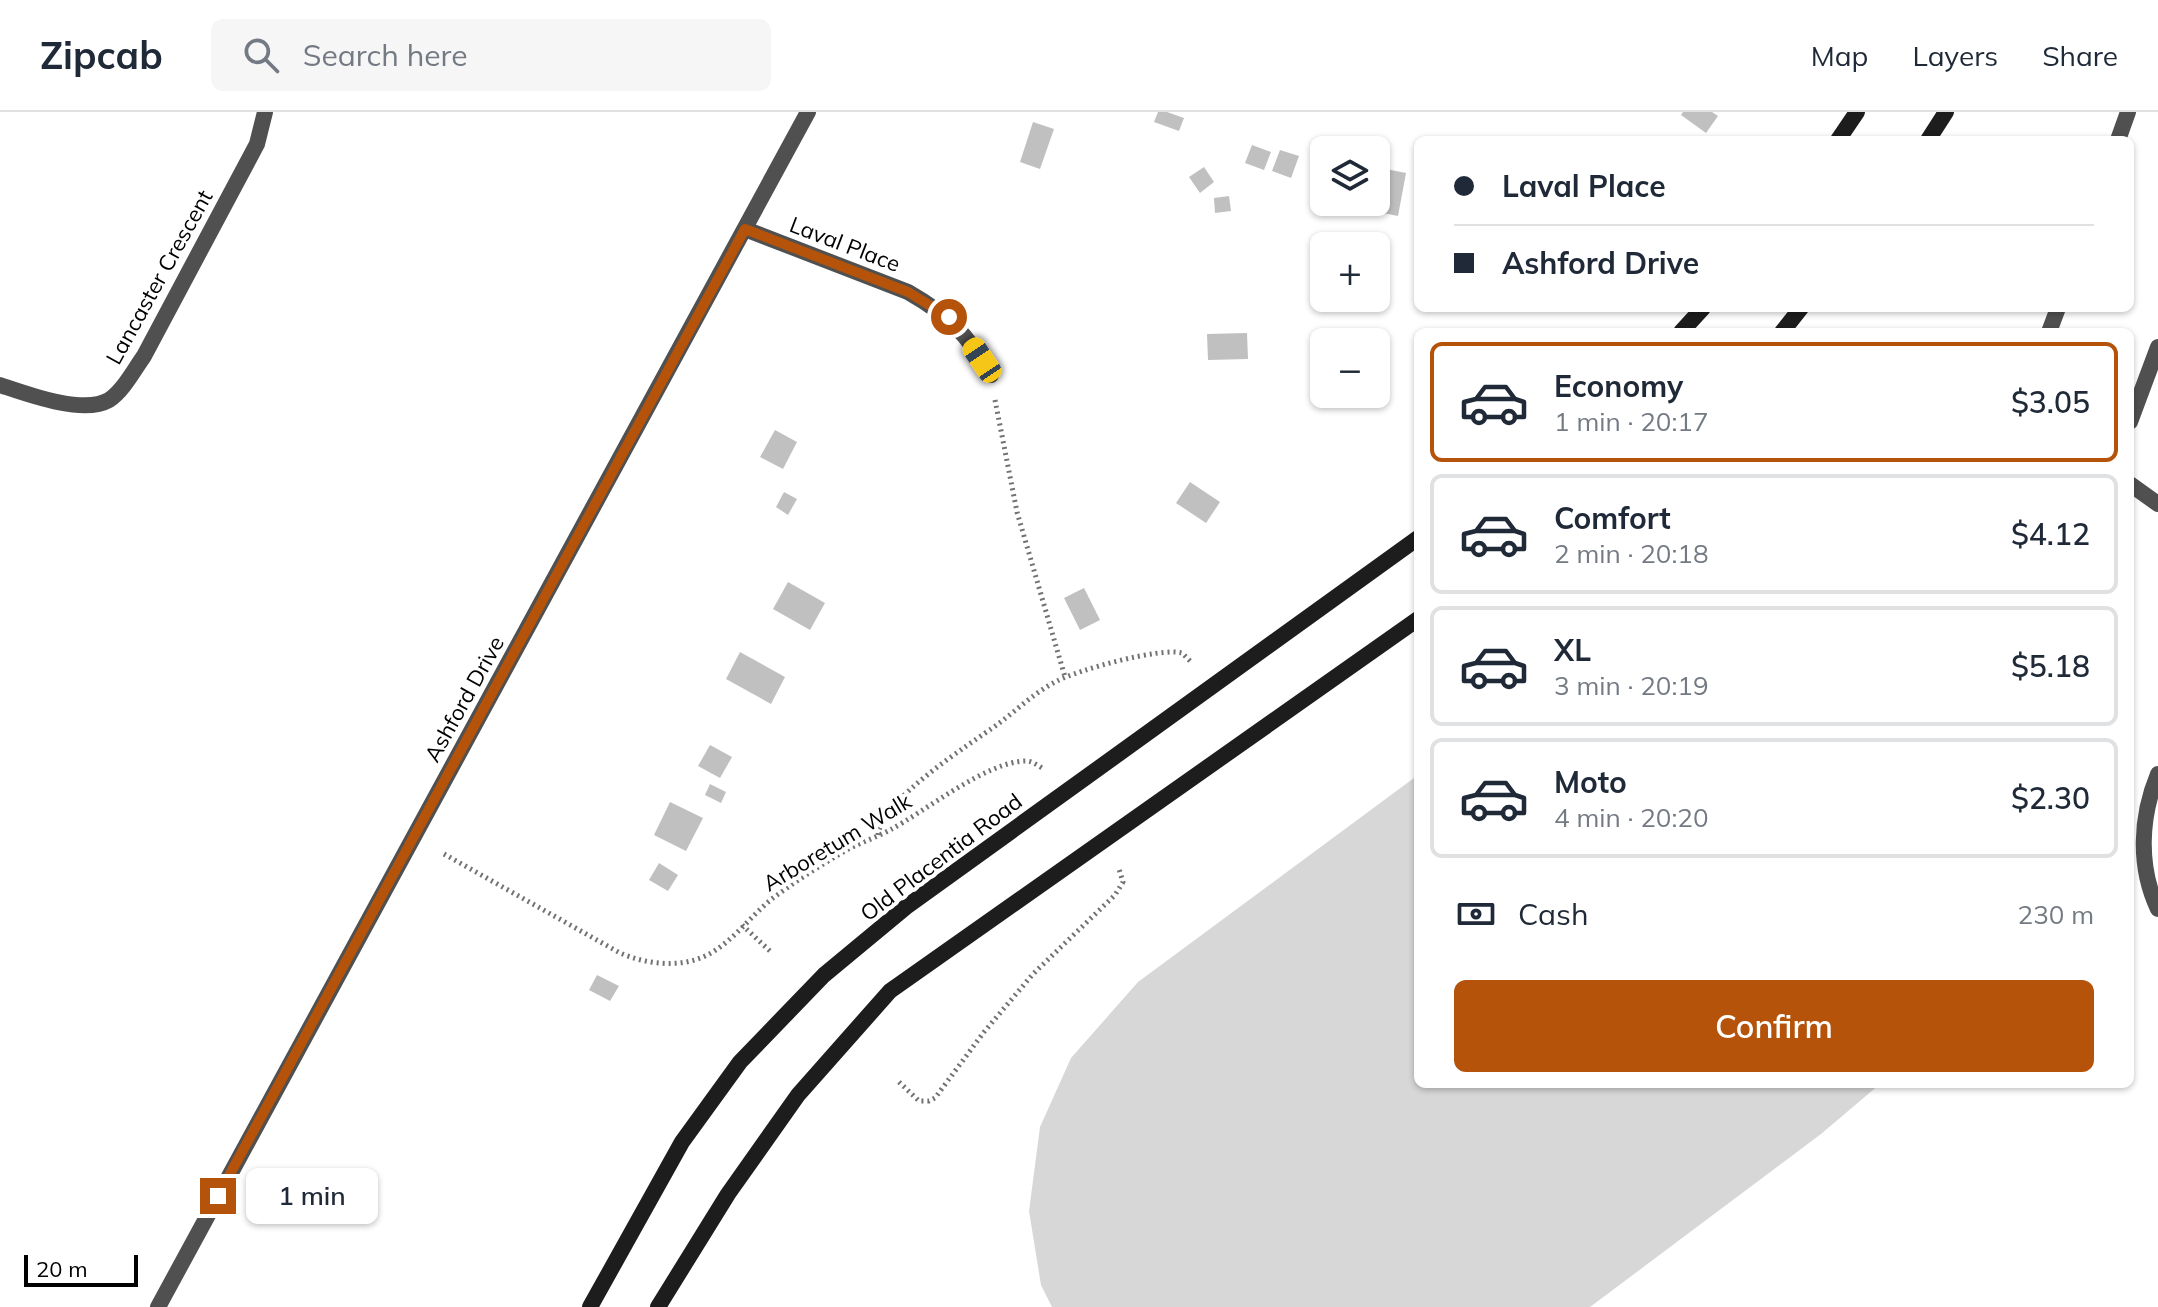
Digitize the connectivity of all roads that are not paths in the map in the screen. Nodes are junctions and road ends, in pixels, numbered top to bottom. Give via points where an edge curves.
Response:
1 (265, 112) edge
2 (808, 112) edge
3 (1857, 112) edge
4 (1946, 112) edge
5 (2128, 112) edge
6 (1841, 136) edge
7 (1931, 136) edge
8 (2119, 136) edge
9 (745, 229) junction
10 (1699, 312) edge
11 (1798, 312) edge
12 (1685, 328) edge
13 (1785, 328) edge
14 (2158, 347) edge
15 (991, 375) road end
16 (0, 385) edge
17 (2134, 411) edge
18 (2134, 487) edge
19 (2158, 504) edge
20 (1414, 541) edge
21 (1414, 622) edge
22 (2158, 774) edge
23 (2158, 909) edge
24 (158, 1307) edge
25 (590, 1307) edge
26 (658, 1307) edge

1 - 16 street, Lancaster Crescent via 257,144 144,356 108,401 77,405
2 - 9 street, Ashford Drive
3 - 6 main road
4 - 7 main road
5 - 8 street
9 - 15 street, Laval Place via 918,297 949,317
9 - 24 street, Ashford Drive
10 - 12 main road
11 - 13 main road
14 - 17 street
18 - 19 street
20 - 25 main road, Old Placentia Road via 906,907 824,975 740,1062 682,1142
21 - 26 main road via 890,991 798,1095
22 - 23 street via 2149,797 2143,862

